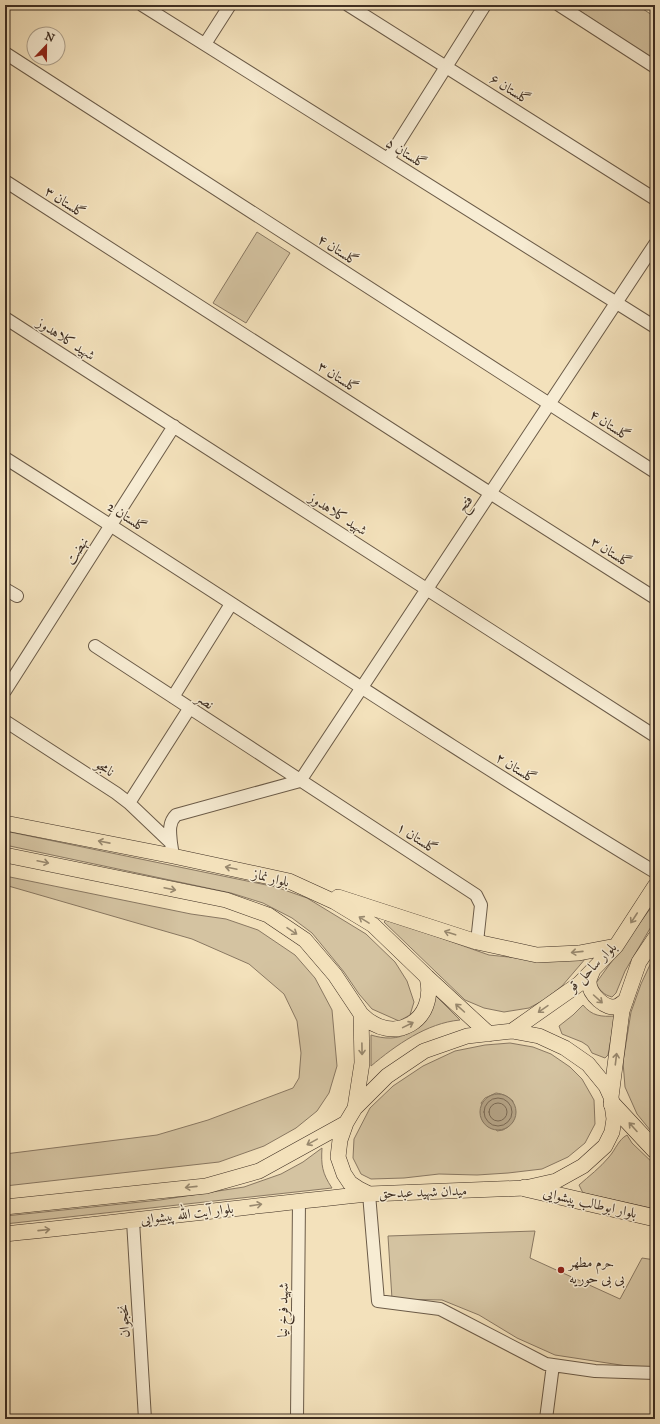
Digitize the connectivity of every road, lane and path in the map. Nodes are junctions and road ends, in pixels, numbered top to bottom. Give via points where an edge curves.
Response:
1 (142, 5) edge
2 (230, 5) edge
3 (348, 5) edge
4 (485, 5) edge
5 (559, 5) edge
6 (205, 44) junction
7 (5, 53) edge
8 (446, 67) junction
9 (655, 67) edge
10 (388, 159) junction
11 (5, 181) edge
12 (655, 199) edge
13 (655, 244) edge
14 (616, 302) junction
15 (5, 318) edge
16 (655, 327) edge
17 (549, 404) junction
18 (174, 426) junction
19 (5, 458) edge
20 (655, 472) edge
21 (490, 493) junction
22 (112, 525) junction
23 (5, 588) edge
24 (427, 589) junction
25 (17, 596) dead end
26 (655, 598) edge
27 (231, 604) junction
28 (95, 646) dead end
29 (361, 688) junction
30 (5, 691) edge
31 (173, 697) junction
32 (189, 708) junction
33 (5, 721) edge
34 (655, 736) edge
35 (300, 781) junction
36 (129, 803) junction
37 (5, 823) edge
38 (172, 849) junction
39 (5, 855) edge
40 (655, 872) edge
41 (289, 881) junction
42 (655, 886) edge
43 (655, 938) edge
44 (477, 942) junction
45 (616, 946) junction
46 (593, 970) junction
47 (427, 977) junction
48 (626, 1000) junction
49 (361, 1014) junction
50 (512, 1031) junction
51 (489, 1034) junction
52 (611, 1100) junction
53 (355, 1108) junction
54 (346, 1123) junction
55 (655, 1150) edge
56 (525, 1188) junction
57 (369, 1194) junction
58 (299, 1201) junction
59 (5, 1207) edge
60 (655, 1218) edge
61 (133, 1221) junction
62 (5, 1234) edge
63 (553, 1365) junction
64 (655, 1373) edge
65 (145, 1419) edge
66 (297, 1419) edge
67 (546, 1419) edge

1 - 6 street, گلستان ۵
2 - 6 street
3 - 8 street, گلستان ۶
4 - 8 street
5 - 9 street
6 - 10 street, گلستان ۵
7 - 17 street, گلستان ۴
8 - 10 street
8 - 12 street, گلستان ۶
10 - 14 street, گلستان ۵
11 - 21 street, گلستان ۳
13 - 14 street, فتح
14 - 16 street, گلستان ۵
14 - 17 street, فتح
15 - 18 street, شهید کلاهدوز
17 - 20 street, گلستان ۴
17 - 21 street, فتح
18 - 22 street, نهضت
18 - 24 street, شهید کلاهدوز
19 - 22 street, گلستان 2
21 - 24 street, فتح
21 - 26 street, گلستان ۳
22 - 27 street, گلستان 2
22 - 30 street, نهضت
23 - 25 street
24 - 29 street, فتح
24 - 34 street, شهید کلاهدوز
27 - 29 street, گلستان 2
27 - 31 street
28 - 31 street, نصر
29 - 35 street, فتح
29 - 40 street, گلستان ۲
31 - 32 street, نصر
32 - 35 street, نصر
32 - 36 street
33 - 36 street, نامجو
35 - 38 street via 176,815 170,825
35 - 44 street, گلستان ۱ via 476,895 481,905
36 - 38 street, نامجو
38 -> 37 main road, بلوار نماز
41 -> 38 main road, بلوار نماز
39 -> 49 main road via 226,900 268,915 305,940 335,975
44 -> 41 main road
47 -> 41 main road, بلوار نماز via 373,925 335,902
42 -> 45 main road, بلوار ساحل قو
43 - 48 main road via 639,962
45 -> 44 main road via 537,955
45 - 46 main road, بلوار ساحل قو
46 -> 48 main road via 589,981 591,992 599,1001 609,1006 617,1006
46 -> 50 main road, بلوار ساحل قو via 579,984
49 -> 47 main road via 368,1022 386,1029 406,1027 421,1015 426,1006 429,997
51 -> 47 main road, بلوار نماز
52 -> 48 main road via 622,1011
49 -> 53 main road via 362,1063
50 - 51 main road, میدان شهید عبدحق
50 - 52 main road, میدان شهید عبدحق via 539,1036 565,1048 588,1064 606,1086
51 - 53 main road, میدان شهید عبدحق via 467,1036 424,1052 387,1076
55 -> 52 highway
52 - 56 main road, میدان شهید عبدحق via 614,1119 612,1132 605,1146 583,1166 556,1181
53 - 54 main road, میدان شهید عبدحق
54 - 57 main road, میدان شهید عبدحق via 338,1157 350,1183
54 -> 59 main road, بلوار آیت الله پیشوایی via 259,1171 206,1186
56 - 57 main road, میدان شهید عبدحق
56 - 60 highway, بلوار ابوطالب پیشوایی
57 - 58 main road, بلوار آیت الله پیشوایی
57 - 63 street via 378,1302 440,1310 546,1364
61 -> 58 main road, بلوار آیت الله پیشوایی
58 - 66 street, شهید فرخ نیا
62 -> 61 main road, بلوار آیت الله پیشوایی
61 - 65 street, نخجوان
63 - 64 street via 595,1371
63 - 67 street

